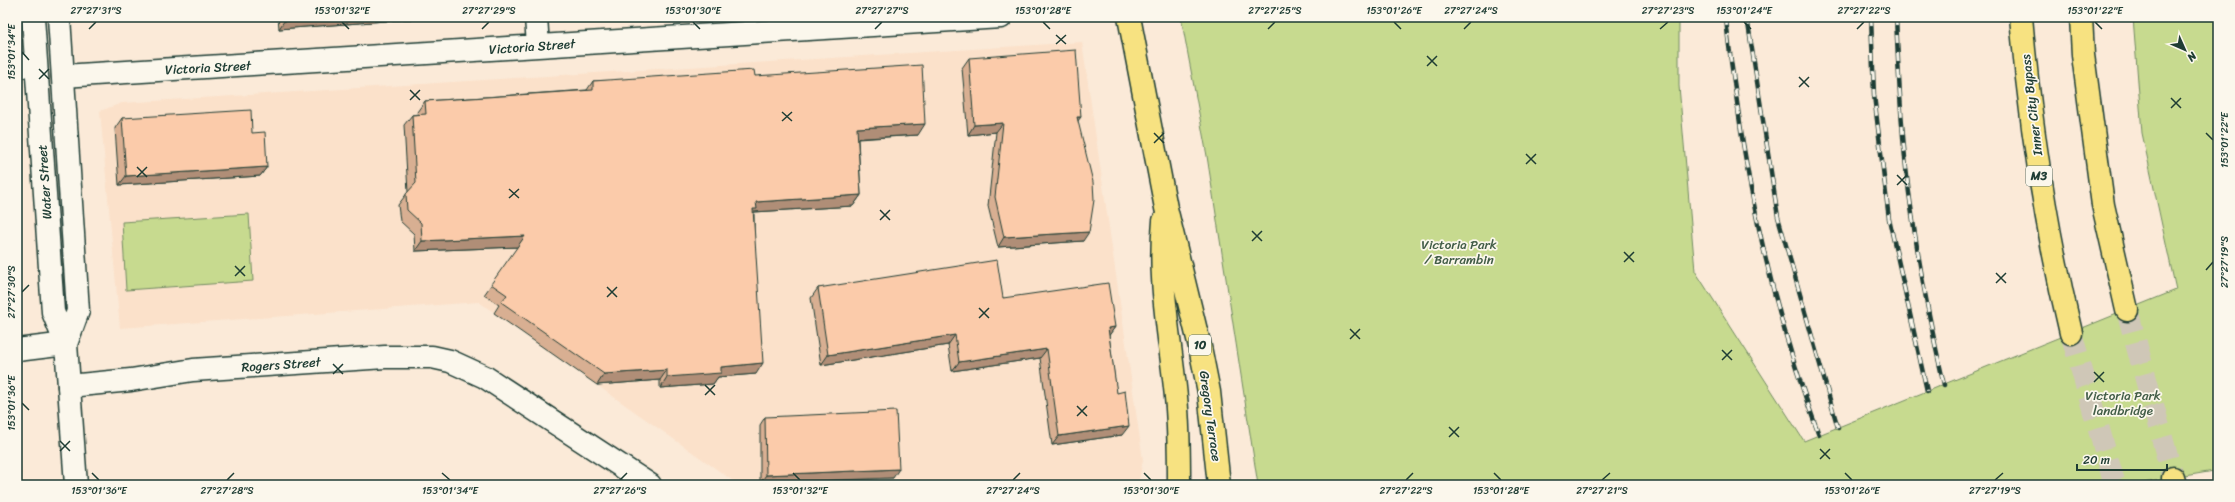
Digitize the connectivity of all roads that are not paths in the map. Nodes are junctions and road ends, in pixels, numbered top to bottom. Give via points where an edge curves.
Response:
1 (33, 17) edge
2 (59, 17) edge
3 (536, 17) edge
4 (1001, 17) edge
5 (1129, 17) edge
6 (2021, 17) edge
7 (2081, 17) edge
8 (538, 46) junction
9 (26, 64) edge
10 (63, 76) junction
11 (1166, 208) junction
12 (2127, 310) tunnel mouth
13 (2071, 333) tunnel mouth
14 (66, 344) junction
15 (17, 350) edge
16 (69, 386) junction
17 (76, 485) edge
18 (650, 485) edge
19 (1179, 485) edge
20 (1219, 485) edge

1 - 9 street, Water Street
2 - 10 street, Water Street
3 - 8 street
4 - 8 street, Victoria Street
5 - 11 main road, Gregory Terrace / 10
6 - 13 main road, Inner City Bypass / M3 via 2041,186
7 - 12 main road via 2083,55 2103,205
8 - 10 street, Victoria Street
9 - 14 street, Water Street via 53,312
10 - 14 street, Water Street via 78,311
11 - 19 main road, Gregory Terrace / 10 via 1161,251 1162,278 1166,331 1176,396
11 - 20 main road, Gregory Terrace / 10 via 1209,392
14 - 15 street
14 - 16 street, Water Street
16 - 17 street, Water Street
16 - 18 street, Rogers Street via 193,370 385,357 432,357 450,361 485,377

